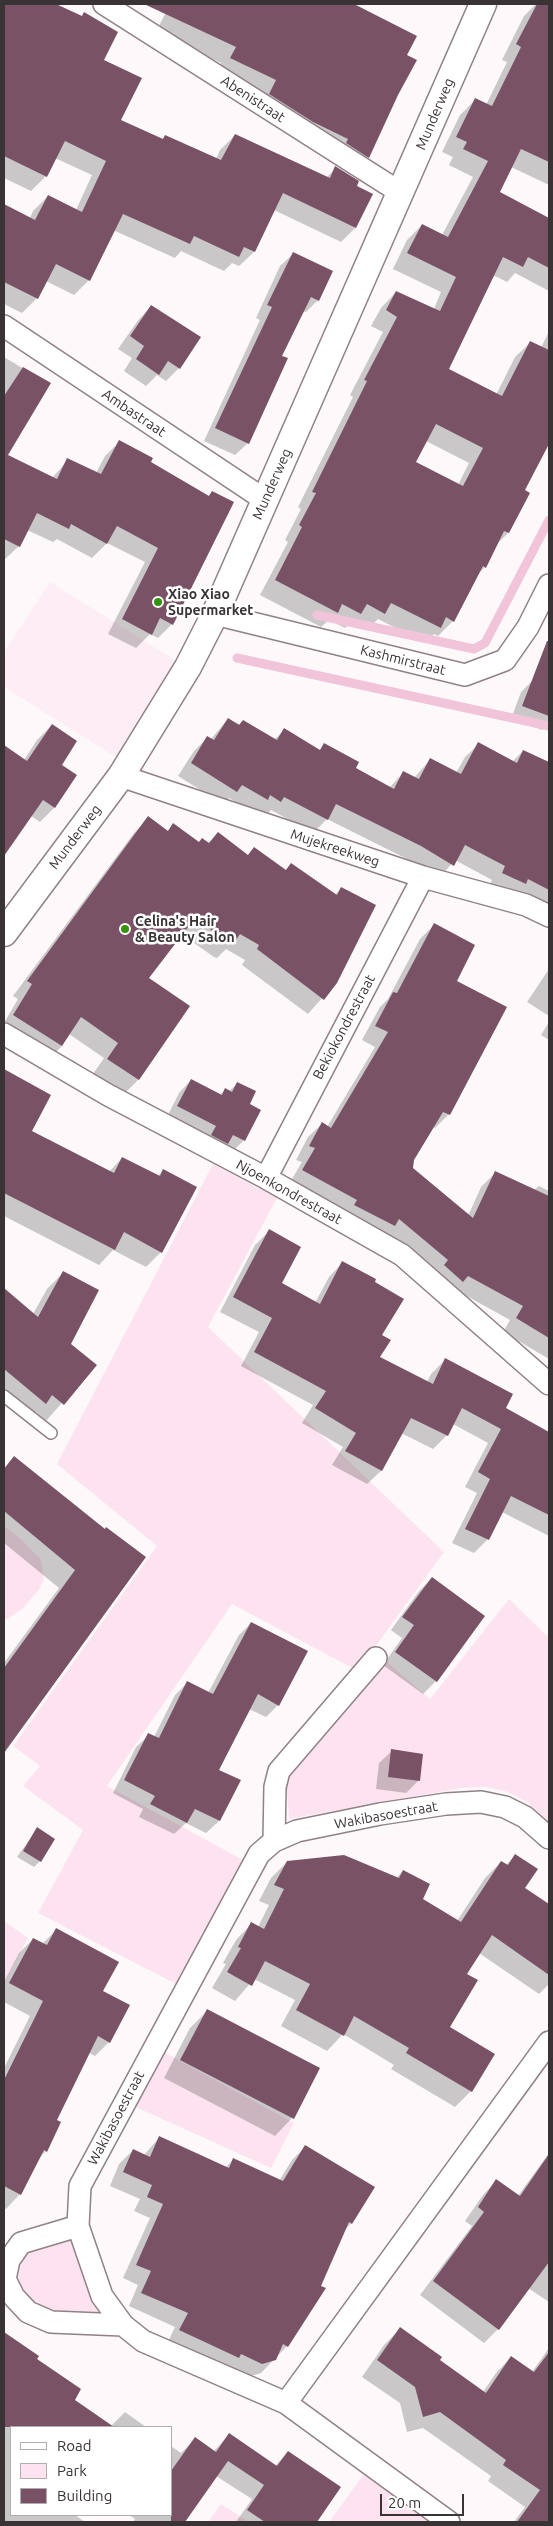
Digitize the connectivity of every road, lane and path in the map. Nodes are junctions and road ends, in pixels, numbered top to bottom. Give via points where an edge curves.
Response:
1 (104, 4) edge
2 (483, 4) edge
3 (401, 193) junction
4 (4, 326) edge
5 (265, 500) junction
6 (549, 585) edge
7 (215, 614) junction
8 (121, 776) junction
9 (423, 877) junction
10 (549, 916) edge
11 (4, 933) edge
12 (4, 1034) edge
13 (266, 1178) junction
14 (549, 1384) edge
15 (4, 1396) edge
16 (51, 1433) dead end
17 (376, 1658) dead end
18 (549, 1838) edge
19 (274, 1841) junction
20 (549, 2042) edge
21 (78, 2226) junction
22 (123, 2325) junction
23 (286, 2403) junction
24 (449, 2522) edge

1 - 3 street, Abenistraat
2 - 3 street, Munderweg
3 - 5 street, Munderweg
4 - 5 street, Ambastraat
5 - 7 street, Munderweg
6 - 7 street, Kashmirstraat via 528,627 505,660 465,675
7 - 8 street, Munderweg via 188,667
8 - 9 street, Mujekreekweg
8 - 11 street, Munderweg
9 - 10 street, Mujekreekweg via 526,905
9 - 13 street, Bekiokondrestraat
12 - 13 street, Njoenkondrestraat via 108,1095
13 - 14 street, Njoenkondrestraat via 402,1255
15 - 16 lane
17 - 19 street via 279,1771 275,1787
18 - 19 street, Wakibasoestraat via 525,1817 504,1807 481,1802 380,1814 296,1831
19 - 21 street, Wakibasoestraat via 259,1854 80,2186
20 - 23 street
21 - 22 street, Wakibasoestraat via 102,2296
21 - 22 street via 21,2243 9,2260 5,2279 14,2297 28,2312 51,2322
22 - 23 street, Wakibasoestraat via 143,2341
23 - 24 street, Wakibasoestraat

